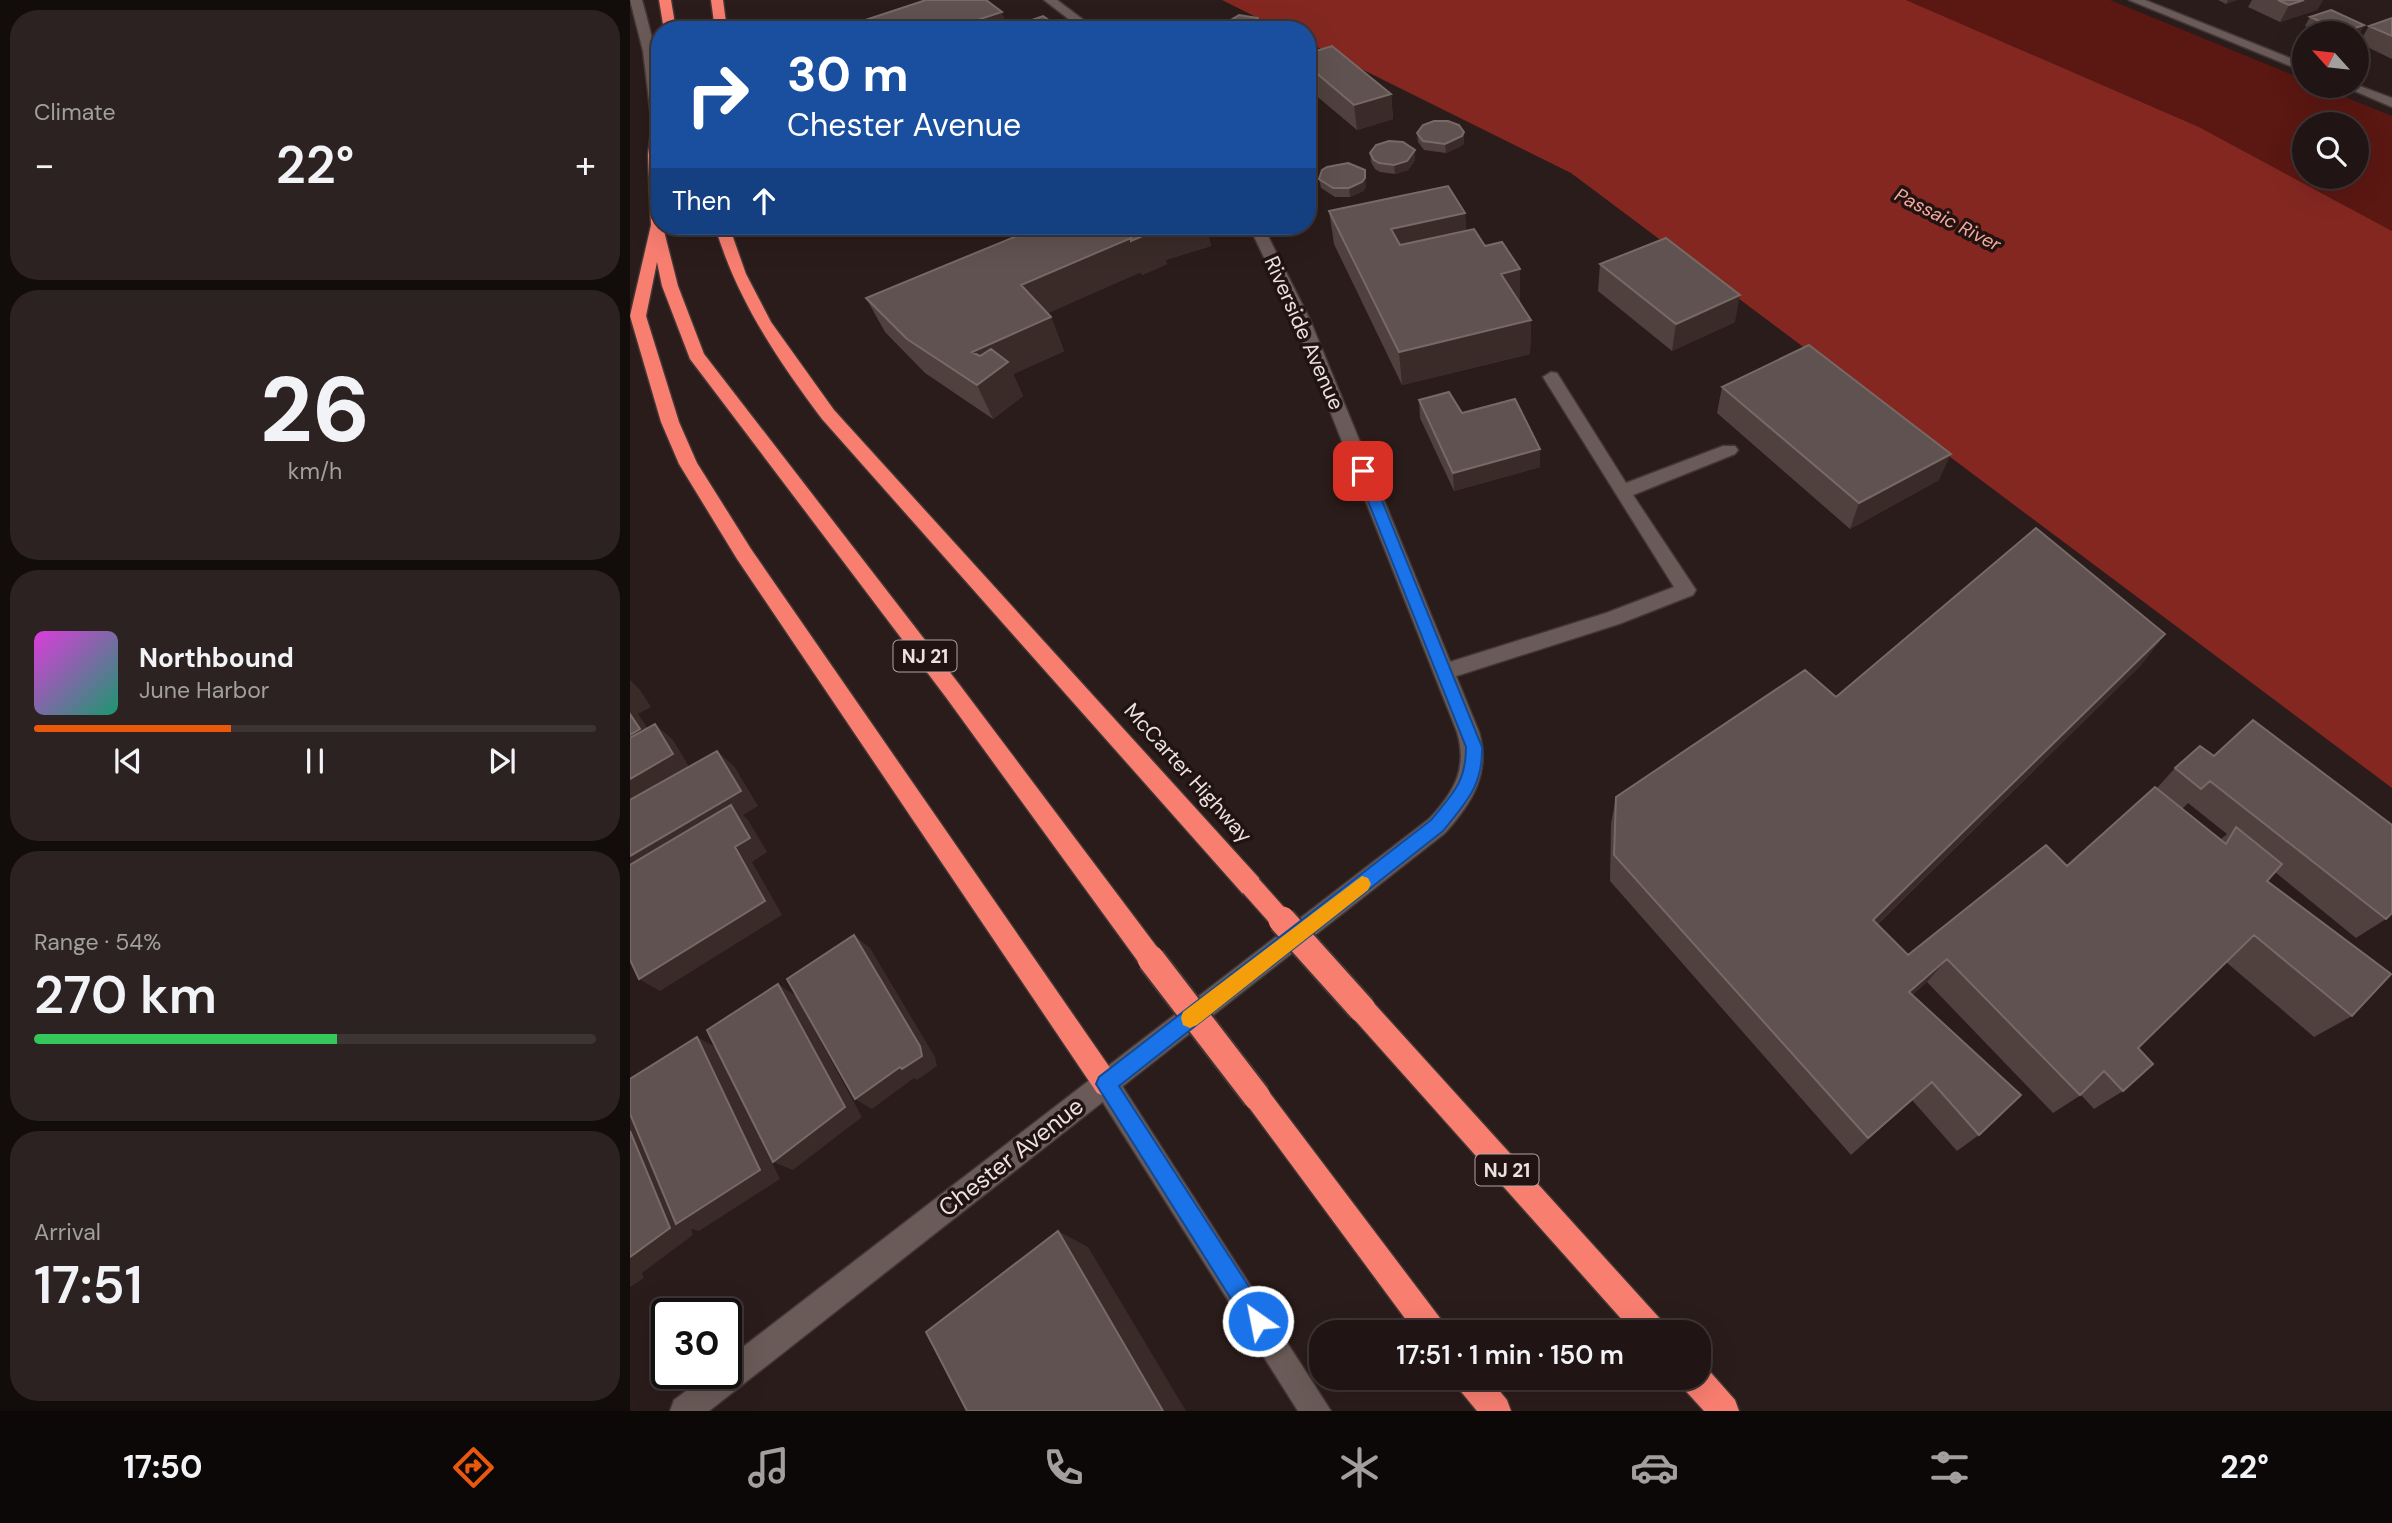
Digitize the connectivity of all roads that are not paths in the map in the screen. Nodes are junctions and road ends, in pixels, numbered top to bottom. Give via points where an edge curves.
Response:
1 (636, 0) edge
2 (665, 0) edge
3 (717, 0) edge
4 (1050, 0) edge
5 (2135, 0) edge
6 (668, 21) edge
7 (720, 21) edge
8 (1079, 21) edge
9 (651, 63) edge
10 (2292, 63) edge
11 (2370, 94) edge
12 (2392, 103) edge
13 (656, 235) edge
14 (660, 235) edge
15 (725, 235) edge
16 (1260, 235) edge
17 (1551, 377) dead end
18 (1729, 450) dead end
19 (1622, 492) junction
20 (1444, 672) junction
21 (1437, 826) joint
22 (1106, 1084) junction
23 (1424, 1320) edge
24 (1642, 1320) edge
25 (1479, 1390) edge
26 (1705, 1390) edge
27 (701, 1406) edge
28 (1315, 1411) edge
29 (1496, 1411) edge
30 (1724, 1411) edge

1 - 9 street
2 - 6 highway
3 - 7 highway
4 - 8 street
5 - 10 street
11 - 12 street
13 - 22 highway via 638,316 670,422 688,464
14 - 23 highway, NJ 21, bridge via 670,286 696,355
15 - 24 highway, McCarter Highway / NJ 21, bridge via 740,278 767,328 838,426
16 - 20 street, Riverside Avenue via 1302,320
17 - 19 street
18 - 19 street
19 - 20 street via 1686,590 1612,619
20 - 21 street, Riverside Avenue via 1474,747 1474,766 1467,788
21 - 22 street, Chester Avenue
22 - 27 street, Chester Avenue
22 - 28 street
25 - 29 highway
26 - 30 highway

